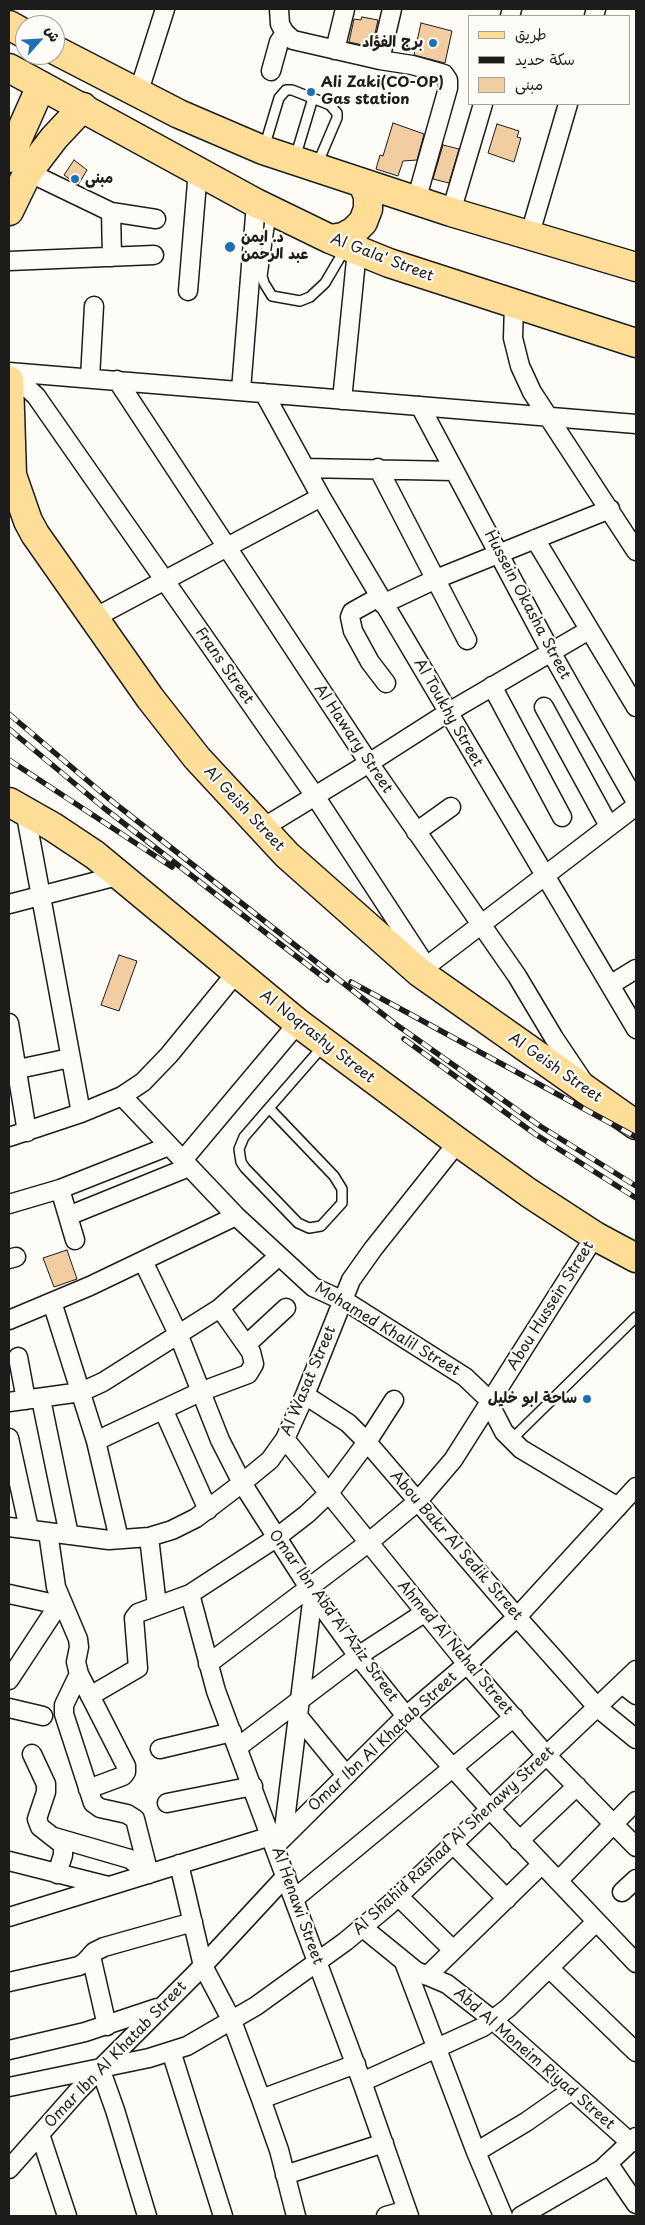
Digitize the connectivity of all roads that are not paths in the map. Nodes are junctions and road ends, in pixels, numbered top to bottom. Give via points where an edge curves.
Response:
1 (165, 9) edge
2 (279, 9) edge
3 (345, 9) edge
4 (392, 9) edge
5 (285, 33) junction
6 (335, 50) junction
7 (65, 55) edge
8 (380, 60) junction
9 (9, 68) edge
10 (272, 71) dead end
11 (41, 86) junction
12 (138, 94) junction
13 (313, 98) junction
14 (484, 105) edge
15 (568, 105) edge
16 (83, 107) junction
17 (263, 150) junction
18 (305, 164) junction
19 (198, 170) junction
20 (14, 184) edge
21 (363, 184) junction
22 (406, 197) junction
23 (264, 206) junction
24 (111, 212) junction
25 (451, 212) junction
26 (156, 219) dead end
27 (529, 237) junction
28 (344, 245) junction
29 (154, 255) dead end
30 (112, 257) junction
31 (9, 261) edge
32 (389, 263) junction
33 (636, 268) edge
34 (188, 290) dead end
35 (514, 304) junction
36 (94, 306) dead end
37 (636, 343) edge
38 (9, 372) edge
39 (37, 374) junction
40 (90, 378) junction
41 (9, 379) edge
42 (117, 380) junction
43 (241, 390) junction
44 (264, 393) junction
45 (36, 396) junction
46 (342, 400) junction
47 (420, 406) junction
48 (547, 416) junction
49 (636, 424) edge
50 (305, 468) junction
51 (378, 468) junction
52 (454, 471) junction
53 (10, 474) edge
54 (321, 497) junction
55 (610, 509) junction
56 (535, 539) junction
57 (226, 547) junction
58 (636, 550) edge
59 (499, 554) junction
60 (436, 579) junction
61 (164, 581) junction
62 (382, 600) junction
63 (94, 618) junction
64 (589, 630) junction
65 (467, 640) dead end
66 (551, 652) junction
67 (386, 683) dead end
68 (492, 686) junction
69 (636, 707) edge
70 (544, 708) dead end
71 (447, 713) junction
72 (369, 764) junction
73 (315, 796) junction
74 (636, 802) edge
75 (17, 806) edge
76 (636, 806) edge
77 (451, 807) dead end
78 (562, 817) dead end
79 (609, 826) junction
80 (261, 829) junction
81 (416, 832) junction
82 (121, 875) junction
83 (544, 876) junction
84 (40, 895) junction
85 (9, 904) edge
86 (480, 925) junction
87 (423, 969) junction
88 (636, 969) edge
89 (236, 973) junction
90 (610, 985) junction
91 (9, 1023) edge
92 (298, 1023) junction
93 (636, 1030) edge
94 (325, 1043) junction
95 (70, 1058) junction
96 (13, 1070) edge
97 (593, 1095) junction
98 (122, 1096) junction
99 (269, 1108) junction
100 (80, 1113) junction
101 (636, 1125) edge
102 (28, 1132) junction
103 (9, 1137) edge
104 (458, 1142) junction
105 (169, 1146) junction
106 (186, 1164) junction
107 (60, 1189) junction
108 (9, 1204) edge
109 (68, 1216) junction
110 (236, 1216) junction
111 (596, 1236) junction
112 (75, 1240) dead end
113 (279, 1256) junction
114 (636, 1258) edge
115 (144, 1260) junction
116 (342, 1300) junction
117 (52, 1302) junction
118 (220, 1308) junction
119 (286, 1308) dead end
120 (636, 1317) edge
121 (9, 1320) edge
122 (179, 1336) junction
123 (246, 1345) junction
124 (18, 1357) dead end
125 (81, 1392) junction
126 (200, 1392) junction
127 (306, 1395) junction
128 (25, 1400) edge
129 (394, 1400) dead end
130 (490, 1404) junction
131 (164, 1409) junction
132 (9, 1438) edge
133 (285, 1439) junction
134 (511, 1440) junction
135 (96, 1441) junction
136 (367, 1442) junction
137 (242, 1483) junction
138 (329, 1493) junction
139 (630, 1498) edge
140 (416, 1502) junction
141 (208, 1510) junction
142 (9, 1527) edge
143 (29, 1529) junction
144 (48, 1532) junction
145 (69, 1535) junction
146 (149, 1537) junction
147 (276, 1538) junction
148 (119, 1539) junction
149 (368, 1543) junction
150 (311, 1591) junction
151 (9, 1594) edge
152 (190, 1594) junction
153 (62, 1605) junction
154 (158, 1606) junction
155 (424, 1613) junction
156 (516, 1618) junction
157 (358, 1656) junction
158 (14, 1662) edge
159 (208, 1664) junction
160 (467, 1664) junction
161 (636, 1670) edge
162 (80, 1674) junction
163 (9, 1680) edge
164 (629, 1689) edge
165 (90, 1696) junction
166 (9, 1708) edge
167 (298, 1708) junction
168 (598, 1708) junction
169 (43, 1716) dead end
170 (406, 1716) junction
171 (514, 1717) junction
172 (636, 1739) edge
173 (235, 1740) junction
174 (160, 1750) dead end
175 (32, 1754) dead end
176 (546, 1754) junction
177 (453, 1769) junction
178 (346, 1775) junction
179 (253, 1786) junction
180 (577, 1786) junction
181 (88, 1789) junction
182 (636, 1802) edge
183 (168, 1803) dead end
184 (490, 1809) junction
185 (614, 1825) junction
186 (54, 1837) junction
187 (276, 1839) junction
188 (519, 1841) junction
189 (452, 1843) junction
190 (636, 1847) edge
191 (9, 1861) edge
192 (179, 1864) junction
193 (542, 1864) junction
194 (57, 1874) junction
195 (149, 1874) junction
196 (286, 1876) junction
197 (636, 1879) edge
198 (558, 1881) junction
199 (108, 1886) junction
200 (622, 1892) dead end
201 (398, 1896) junction
202 (294, 1899) junction
203 (507, 1899) junction
204 (9, 1917) edge
205 (193, 1922) junction
206 (596, 1922) junction
207 (362, 1927) junction
208 (453, 1950) junction
209 (91, 1956) junction
210 (317, 1962) junction
211 (404, 1962) junction
212 (636, 1963) edge
213 (203, 1966) junction
214 (549, 1968) junction
215 (428, 1976) junction
216 (9, 1982) edge
217 (162, 2007) junction
218 (493, 2020) junction
219 (232, 2021) junction
220 (107, 2026) junction
221 (9, 2050) edge
222 (437, 2050) junction
223 (171, 2051) junction
224 (636, 2052) edge
225 (356, 2064) junction
226 (100, 2068) junction
227 (362, 2082) junction
228 (9, 2087) edge
229 (572, 2090) junction
230 (261, 2099) junction
231 (40, 2134) junction
232 (634, 2140) edge
233 (384, 2143) junction
234 (476, 2152) junction
235 (608, 2164) junction
236 (9, 2169) edge
237 (285, 2175) junction
238 (636, 2204) edge
239 (546, 2211) edge
240 (408, 2213) edge
241 (67, 2216) edge
242 (147, 2216) edge
243 (223, 2216) edge
244 (296, 2216) edge
245 (386, 2216) edge
246 (503, 2216) edge
247 (521, 2216) edge

1 - 12 street
2 - 5 street via 280,24
3 - 6 street
4 - 8 street
5 - 6 street via 293,40
5 - 10 street via 279,42
6 - 8 street
7 - 12 main road
8 - 22 street via 437,71 448,80 448,88
9 - 11 main road, Al Gala' Street
11 - 16 main road, Al Gala' Street
11 - 20 main road
12 - 17 main road
13 - 17 lane via 292,90 281,94
13 - 18 lane
13 - 18 lane via 330,104 337,112 337,118
14 - 25 street
15 - 27 street
16 - 19 main road, Al Gala' Street
16 - 20 main road
17 - 18 main road
18 - 21 main road
19 - 23 main road, Al Gala' Street
19 - 34 street
20 - 24 street
21 - 22 main road
21 - 28 main road via 368,196 368,209 363,222 343,237
22 - 25 main road
22 - 32 main road via 386,203 380,214 377,240
23 - 28 main road, Al Gala' Street
23 - 28 lane via 262,276 272,296 300,301 310,297 325,283
23 - 43 street
24 - 26 street
24 - 30 street
25 - 27 main road
27 - 33 main road
28 - 32 main road, Al Gala' Street
28 - 46 street
29 - 30 street
30 - 31 street
32 - 35 main road, Al Gala' Street
35 - 37 main road, Al Gala' Street
35 - 48 street via 513,338 520,366
36 - 40 street
38 - 39 street
39 - 40 street
39 - 45 street
40 - 42 street
41 - 45 street, Frans Street via 23,384
41 - 53 main road, Al Geish Street
42 - 43 street
42 - 57 street, Al Hawary Street
43 - 44 street
44 - 46 street
44 - 50 street, Al Toukhy Street
45 - 61 street, Frans Street
46 - 47 street
47 - 48 street
47 - 52 street, Hussein Okasha Street
48 - 49 street
48 - 55 street
50 - 51 street
50 - 54 street, Al Toukhy Street
51 - 52 street
51 - 60 street
52 - 59 street, Hussein Okasha Street
53 - 63 main road, Al Geish Street via 35,534
54 - 57 street
54 - 62 street, Al Toukhy Street
55 - 56 street
55 - 58 street
56 - 59 street
56 - 64 street
57 - 61 street
57 - 72 street, Al Hawary Street
59 - 60 street
59 - 66 street, Hussein Okasha Street
60 - 62 street
60 - 65 street
61 - 63 street
61 - 73 street, Frans Street
62 - 67 street via 352,612 350,617 370,662
62 - 71 street, Al Toukhy Street
63 - 80 main road, Al Geish Street via 197,758
64 - 66 street
64 - 69 street
66 - 68 street
66 - 74 street, Hussein Okasha Street
68 - 71 street
68 - 78 street
70 - 79 street
71 - 72 street
71 - 83 street, Al Toukhy Street
72 - 73 street
72 - 81 street, Al Hawary Street
73 - 80 street
73 - 87 street, Frans Street
75 - 82 main road, Al Noqrashy Street
75 - 84 street
76 - 79 street
77 - 81 street
79 - 83 street
80 - 87 main road, Al Geish Street via 287,855
81 - 86 street, Al Hawary Street
82 - 84 street
82 - 89 main road, Al Noqrashy Street
83 - 86 street
83 - 90 street, Al Toukhy Street
84 - 85 street
84 - 95 street
86 - 87 street
86 - 97 street, Al Hawary Street via 517,976
87 - 97 main road, Al Geish Street
88 - 90 street
89 - 92 main road, Al Noqrashy Street
89 - 98 street via 157,1069
90 - 93 street, Al Toukhy Street
91 - 96 street
92 - 94 main road, Al Noqrashy Street
92 - 106 street
94 - 99 lane
94 - 104 main road, Al Noqrashy Street
95 - 96 street
95 - 100 street
96 - 102 street
97 - 101 main road, Al Geish Street
98 - 100 street
98 - 105 street, Mohamed Khalil Street
99 - 99 lane via 240,1143 241,1162 298,1223 309,1228 321,1226 342,1203 342,1188
100 - 102 street
102 - 103 street
104 - 111 main road, Al Noqrashy Street
104 - 116 street, Al Wasat Street via 372,1249
105 - 106 street, Mohamed Khalil Street
105 - 107 street
106 - 109 street
106 - 110 street, Mohamed Khalil Street
107 - 108 street
107 - 109 street
109 - 112 street
110 - 113 street, Mohamed Khalil Street
110 - 115 street
111 - 114 main road, Al Noqrashy Street
111 - 130 street, Abou Hussein Street
113 - 116 street, Mohamed Khalil Street via 313,1287
113 - 118 street
115 - 117 street
115 - 122 street, Omar Ibn Abd Al Aziz Street
116 - 127 street, Al Wasat Street
116 - 130 street, Mohamed Khalil Street via 465,1377 479,1388
117 - 121 street
117 - 125 street
118 - 122 street
118 - 123 street
119 - 123 street
120 - 134 lane
122 - 125 street
122 - 126 street, Omar Ibn Abd Al Aziz Street
123 - 126 street via 252,1352 254,1364 248,1374
124 - 128 street
125 - 128 street
125 - 135 street
126 - 131 street
126 - 137 street, Omar Ibn Abd Al Aziz Street
127 - 133 street, Al Wasat Street
127 - 136 street, Abou Bakr Al Sedik Street via 348,1423
128 - 145 street
129 - 136 street
130 - 134 street, Mohamed Khalil Street
130 - 140 street, Abou Hussein Street via 453,1460
131 - 135 street
131 - 141 street
132 - 143 street
133 - 137 street, Al Wasat Street via 270,1460
133 - 138 street, Ahmed Al Nahal Street
134 - 139 street, Mohamed Khalil Street via 521,1449
135 - 148 street
136 - 138 street
136 - 140 street, Abou Bakr Al Sedik Street
137 - 141 street, Al Wasat Street
137 - 147 street, Omar Ibn Abd Al Aziz Street
138 - 147 street
138 - 149 street, Ahmed Al Nahal Street
139 - 156 street, Omar Ibn Al Khatab Street
140 - 149 street, Abou Hussein Street
140 - 156 street, Abou Bakr Al Sedik Street
141 - 146 street, Al Wasat Street via 172,1530
142 - 143 street, Al Wasat Street
143 - 144 street, Al Wasat Street
144 - 145 street, Al Wasat Street
144 - 153 street via 52,1570
145 - 148 street, Al Wasat Street
146 - 148 street, Al Wasat Street
146 - 154 street
147 - 150 street, Omar Ibn Abd Al Aziz Street
147 - 152 street
149 - 150 street, Abou Hussein Street
149 - 155 street, Ahmed Al Nahal Street
150 - 157 street, Omar Ibn Abd Al Aziz Street
150 - 159 street, Abou Hussein Street
150 - 167 street
151 - 153 street
152 - 154 street
152 - 159 street, Al Henawi Street
153 - 158 street
153 - 162 street via 78,1639 76,1662
154 - 165 street via 143,1610 134,1618 138,1668
155 - 157 street
155 - 160 street, Ahmed Al Nahal Street
156 - 160 street, Omar Ibn Al Khatab Street
156 - 168 street, Abou Bakr Al Sedik Street
157 - 167 street
157 - 170 street, Omar Ibn Abd Al Aziz Street
158 - 163 street
159 - 173 street, Al Henawi Street
160 - 170 street, Omar Ibn Al Khatab Street
160 - 171 street, Ahmed Al Nahal Street
161 - 164 street, Al Shahid Rashad Al Shenawy Street
162 - 165 street
162 - 181 street via 64,1705 64,1714
164 - 168 street, Al Shahid Rashad Al Shenawy Street
165 - 181 street via 126,1770 123,1776
166 - 169 street
167 - 173 street
167 - 178 street
167 - 187 street
168 - 172 street, Abou Bakr Al Sedik Street
168 - 176 street, Al Shahid Rashad Al Shenawy Street
170 - 177 street, Omar Ibn Abd Al Aziz Street
170 - 178 street, Omar Ibn Al Khatab Street
171 - 176 street, Ahmed Al Nahal Street
171 - 177 street
173 - 174 street
173 - 179 street, Al Henawi Street
175 - 186 street via 46,1784 37,1819 40,1827
176 - 180 street, Ahmed Al Nahal Street
176 - 184 street, Al Shahid Rashad Al Shenawy Street
177 - 184 street, Omar Ibn Abd Al Aziz Street
177 - 202 street
178 - 187 street, Omar Ibn Al Khatab Street
179 - 183 street
179 - 187 street, Al Henawi Street
180 - 185 street, Ahmed Al Nahal Street
180 - 188 street
181 - 195 street via 93,1803 100,1808 135,1819
182 - 185 street
184 - 188 street, Omar Ibn Abd Al Aziz Street
184 - 189 street, Al Shahid Rashad Al Shenawy Street
185 - 190 street, Ahmed Al Nahal Street
185 - 198 street
186 - 194 street via 63,1845
186 - 195 street via 130,1859
187 - 192 street
187 - 196 street, Al Henawi Street
188 - 193 street, Omar Ibn Abd Al Aziz Street
189 - 201 street, Al Shahid Rashad Al Shenawy Street
189 - 203 street
191 - 194 street
192 - 195 street
192 - 205 street
193 - 198 street, Omar Ibn Abd Al Aziz Street
193 - 203 street
194 - 199 street
195 - 199 street
196 - 202 street, Al Henawi Street
196 - 213 street, Omar Ibn Al Khatab Street
197 - 200 street
198 - 206 street, Omar Ibn Abd Al Aziz Street
199 - 204 street
201 - 207 street, Al Shahid Rashad Al Shenawy Street
201 - 208 street
202 - 210 street, Al Henawi Street
203 - 208 street
205 - 209 street via 104,1947
205 - 213 street
206 - 212 street, Omar Ibn Abd Al Aziz Street
206 - 214 street
207 - 210 street, Al Shahid Rashad Al Shenawy Street
207 - 211 street, Abd Al Moneim Riyad Street
208 - 215 street
209 - 216 street via 79,1966
209 - 220 street
210 - 219 street, Al Shahid Rashad Al Shenawy Street
210 - 225 street, Al Henawi Street
211 - 215 street, Abd Al Moneim Riyad Street
211 - 222 street
213 - 217 street, Omar Ibn Al Khatab Street
213 - 219 street
214 - 218 street
214 - 224 street
215 - 218 street, Abd Al Moneim Riyad Street via 447,1984
217 - 220 street
217 - 226 street, Omar Ibn Al Khatab Street
218 - 222 street
218 - 229 street, Abd Al Moneim Riyad Street
219 - 223 street, Al Shahid Rashad Al Shenawy Street via 187,2046
219 - 230 street
220 - 221 street
222 - 227 street
222 - 234 street
223 - 226 street, Al Shahid Rashad Al Shenawy Street
223 - 243 street
225 - 227 street, Al Henawi Street
225 - 230 street
226 - 228 street, Al Shahid Rashad Al Shenawy Street
226 - 231 street, Omar Ibn Al Khatab Street
226 - 242 street
227 - 233 street, Al Henawi Street
229 - 232 street, Abd Al Moneim Riyad Street
229 - 234 street
230 - 237 street
231 - 236 street, Omar Ibn Al Khatab Street
231 - 241 street
232 - 235 street
233 - 237 street
233 - 240 street, Al Henawi Street
234 - 246 street
235 - 238 street
235 - 239 street
237 - 244 street
239 - 247 street
240 - 245 street

